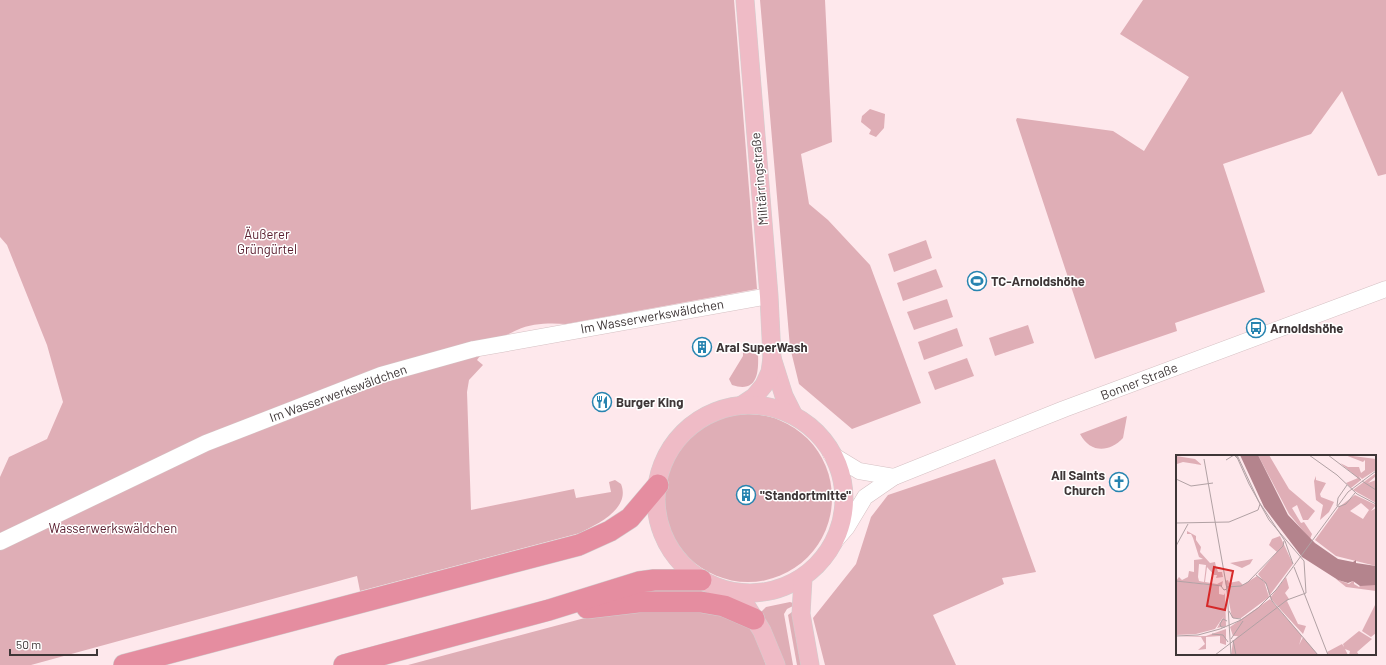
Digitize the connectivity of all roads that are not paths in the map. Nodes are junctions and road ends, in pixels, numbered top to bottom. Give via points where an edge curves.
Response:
1 (745, 0) edge
2 (1386, 289) edge
3 (769, 296) junction
4 (772, 358) junction
5 (742, 405) junction
6 (793, 414) junction
7 (831, 454) junction
8 (894, 477) junction
9 (658, 485) junction
10 (0, 542) edge
11 (836, 542) junction
12 (803, 578) junction
13 (701, 580) junction
14 (737, 592) junction
15 (549, 610) junction
16 (754, 619) junction
17 (124, 665) edge
18 (344, 665) edge
19 (776, 665) edge
20 (810, 665) edge

1 - 3 main road, Militärringstraße
2 - 8 street, Bonner Straße via 1064,409
3 - 4 main road, Militärringstraße
3 - 10 street, Im Wasserwerkswäldchen via 474,348 381,375 206,442
4 - 5 main road, Militärringstraße via 770,372 764,385 754,397
4 - 6 main road, Militärringstraße via 784,396
5 - 6 main road via 768,406
5 - 9 main road via 708,415 688,429 666,458
6 - 7 main road via 812,428
7 - 8 street via 860,471
7 - 11 main road via 842,489
8 - 11 street, Bonner Straße via 865,497
9 - 13 main road via 658,512 663,533 675,555
9 - 17 highway via 630,518 596,538 579,544
11 - 12 main road via 826,557
12 - 14 main road via 792,585 769,592
12 - 20 main road via 801,614
13 - 14 main road via 720,589
13 - 15 highway via 639,582
14 - 16 main road
15 - 16 highway via 638,602 701,602 724,606
15 - 18 highway
16 - 19 main road

